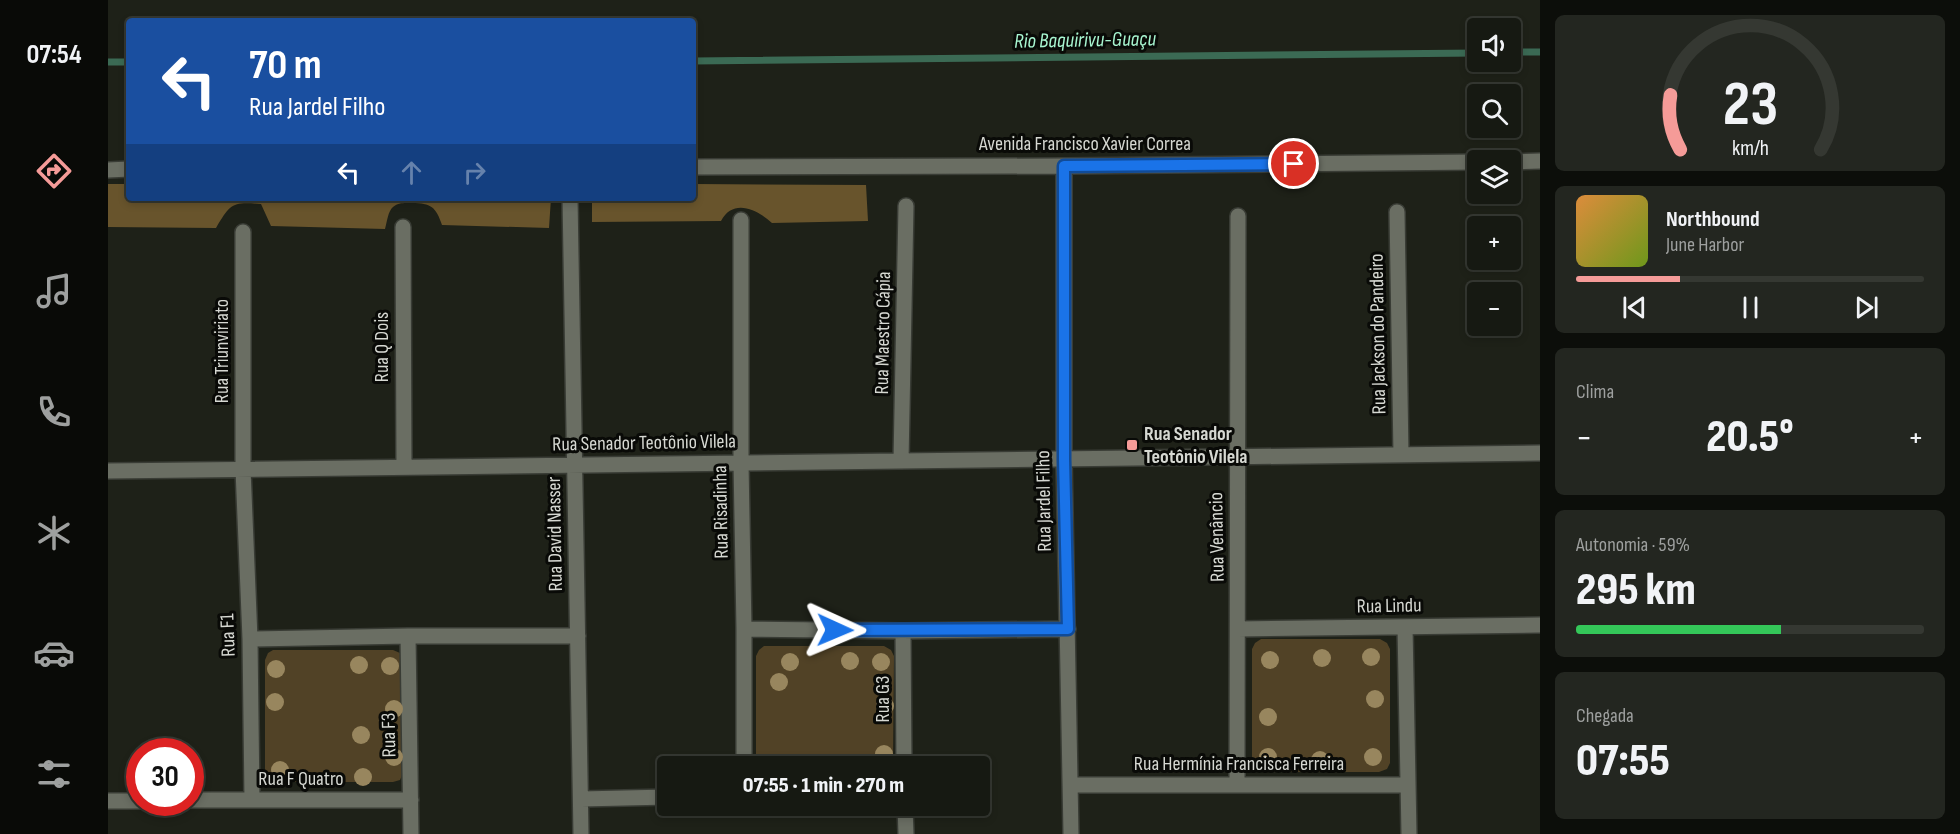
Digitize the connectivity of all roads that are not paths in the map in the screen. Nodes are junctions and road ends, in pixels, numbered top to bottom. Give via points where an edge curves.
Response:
1 (1540, 161) edge
2 (1467, 162) edge
3 (1521, 162) edge
4 (1064, 166) junction
5 (696, 167) edge
6 (126, 169) edge
7 (108, 170) edge
8 (570, 201) edge
9 (906, 206) dead end
10 (1397, 213) dead end
11 (1238, 216) dead end
12 (741, 220) dead end
13 (403, 226) dead end
14 (243, 232) dead end
15 (1540, 453) edge
16 (1401, 454) junction
17 (1237, 457) junction
18 (1064, 459) junction
19 (901, 461) junction
20 (741, 463) junction
21 (576, 465) junction
22 (404, 467) junction
23 (243, 469) junction
24 (108, 471) edge
25 (1540, 625) edge
26 (1405, 627) junction
27 (744, 629) junction
28 (1068, 629) junction
29 (1238, 629) junction
30 (903, 631) junction
31 (408, 636) junction
32 (578, 636) junction
33 (250, 639) junction
34 (744, 756) edge
35 (904, 756) edge
36 (1070, 785) junction
37 (1237, 785) junction
38 (1408, 785) junction
39 (657, 796) edge
40 (581, 799) junction
41 (204, 800) edge
42 (252, 800) junction
43 (411, 800) junction
44 (108, 801) edge
45 (126, 801) edge
46 (905, 816) edge
47 (411, 834) edge
48 (581, 834) edge
49 (906, 834) edge
50 (1071, 834) edge
51 (1409, 834) edge

1 - 3 street
2 - 4 street, Avenida Francisco Xavier Correa
4 - 5 street, Avenida Francisco Xavier Correa
4 - 18 street, Rua Jardel Filho
6 - 7 street
8 - 21 street, Rua David Nasser
9 - 19 street, Rua Maestro Cápia
10 - 16 street, Rua Jackson do Pandeiro
11 - 17 street, Rua Venâncio
12 - 20 street, Rua Risadinha
13 - 22 street, Rua Q Dois
14 - 23 street, Rua Triunviriato
15 - 16 street, Rua Senador Teotônio Vilela
16 - 17 street, Rua Senador Teotônio Vilela
17 - 18 street, Rua Senador Teotônio Vilela
17 - 29 street, Rua Venâncio
18 - 19 street, Rua Senador Teotônio Vilela
18 - 28 street, Rua Jardel Filho
19 - 20 street, Rua Senador Teotônio Vilela
20 - 21 street, Rua Senador Teotônio Vilela
20 - 27 street, Rua Risadinha
21 - 22 street, Rua Senador Teotônio Vilela
21 - 32 street, Rua David Nasser
22 - 23 street, Rua Senador Teotônio Vilela
23 - 24 street, Rua Senador Teotônio Vilela
23 - 33 street, Rua F1
25 - 26 street, Rua Lindu
26 - 29 street, Rua Lindu
26 - 38 street
27 - 30 street
27 - 34 street, Rua Risadinha
28 - 30 street
28 - 36 street, Rua Jardel Filho
29 - 37 street, Rua Venâncio
30 - 35 street, Rua G3
31 - 32 street
31 - 33 street
31 - 43 street, Rua F3
32 - 40 street, Rua David Nasser
33 - 42 street, Rua F1
36 - 37 street, Rua Hermínia Francisca Ferreira
36 - 50 street, Rua Jardel Filho
37 - 38 street, Rua Hermínia Francisca Ferreira
38 - 51 street
39 - 40 street
40 - 48 street, Rua David Nasser
41 - 42 street, Rua F Quatro
42 - 43 street, Rua F Quatro
43 - 47 street, Rua F3
44 - 45 street
46 - 49 street

